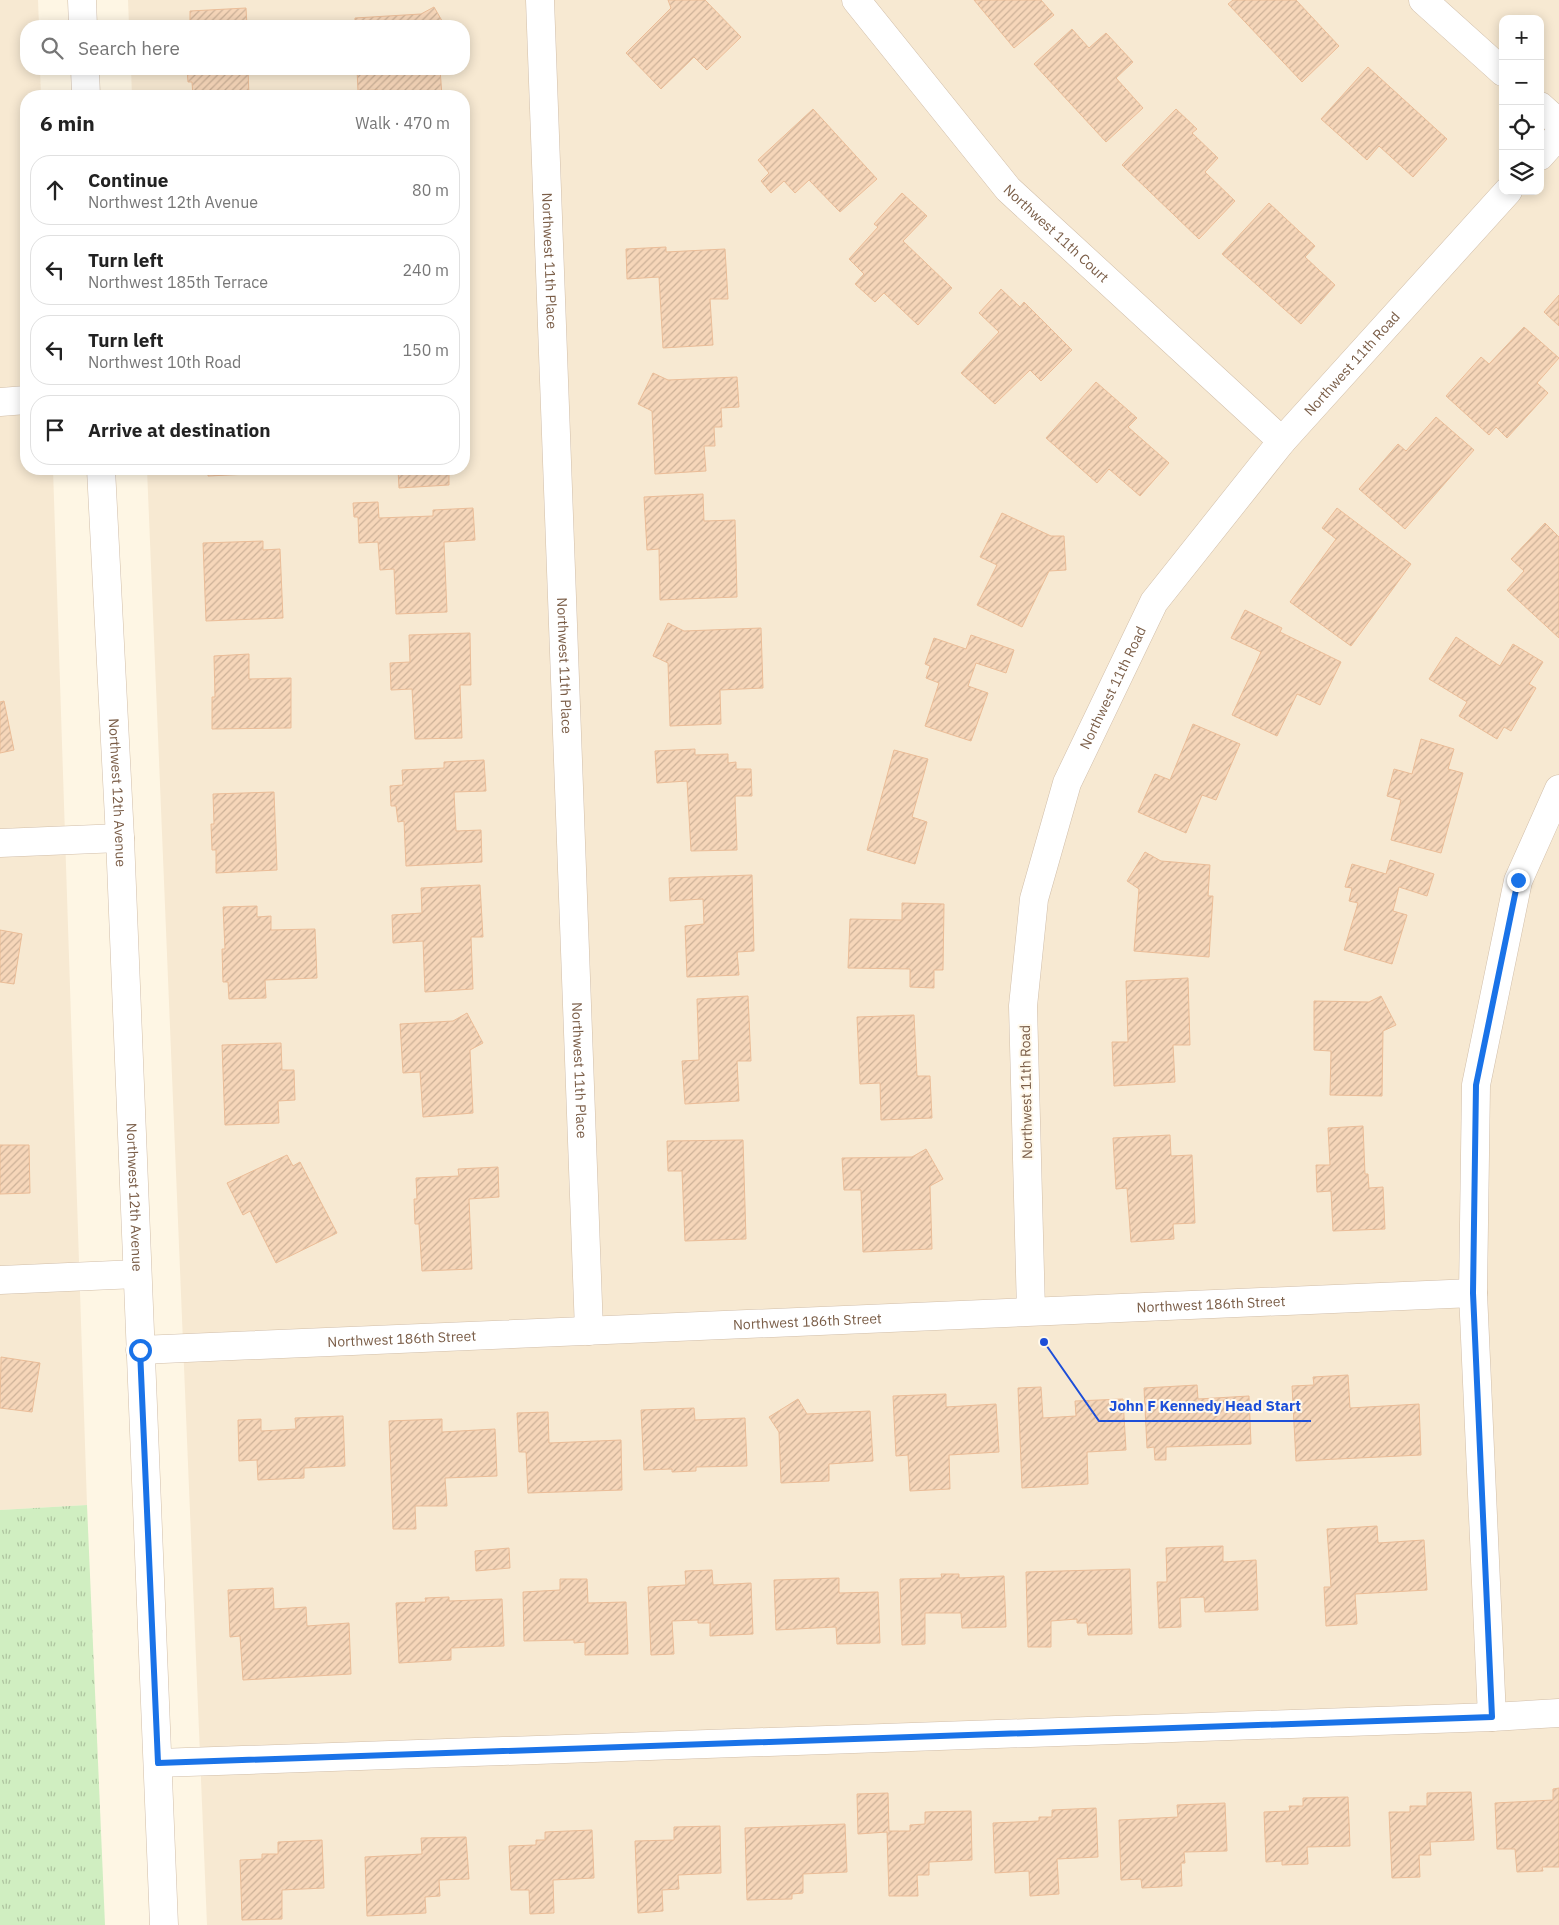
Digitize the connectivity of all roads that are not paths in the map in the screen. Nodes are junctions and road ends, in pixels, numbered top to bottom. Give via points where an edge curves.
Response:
1 (82, 0) edge
2 (540, 0) edge
3 (856, 0) edge
4 (1423, 0) edge
5 (83, 20) edge
6 (1499, 68) edge
7 (85, 75) edge
8 (86, 90) edge
9 (1544, 110) edge
10 (1559, 123) edge
11 (1559, 135) edge
12 (1544, 152) edge
13 (1504, 195) edge
14 (20, 400) edge
15 (0, 402) edge
16 (1282, 442) junction
17 (101, 475) edge
18 (1559, 789) edge
19 (120, 838) junction
20 (0, 843) edge
21 (137, 1274) junction
22 (0, 1280) edge
23 (1473, 1293) junction
24 (1031, 1310) junction
25 (590, 1331) junction
26 (140, 1350) junction
27 (1559, 1713) edge
28 (1492, 1717) junction
29 (158, 1763) junction
30 (164, 1925) edge

1 - 5 street
2 - 25 street, Northwest 11th Place
3 - 16 street, Northwest 11th Court via 1008,189
4 - 6 street
7 - 8 street
9 - 10 street
11 - 12 street
13 - 16 street, Northwest 11th Road
14 - 15 street
16 - 24 street, Northwest 11th Road via 1154,602 1071,774 1034,899 1023,1006
17 - 19 street, Northwest 12th Avenue
18 - 23 street via 1518,880 1476,1085
19 - 20 street
19 - 21 street, Northwest 12th Avenue
21 - 22 street
21 - 26 street, Northwest 12th Avenue
23 - 24 street, Northwest 186th Street
23 - 28 street
24 - 25 street, Northwest 186th Street
25 - 26 street, Northwest 186th Street
26 - 29 street, Northwest 12th Avenue
27 - 28 street
28 - 29 street
29 - 30 street, Northwest 12th Avenue

